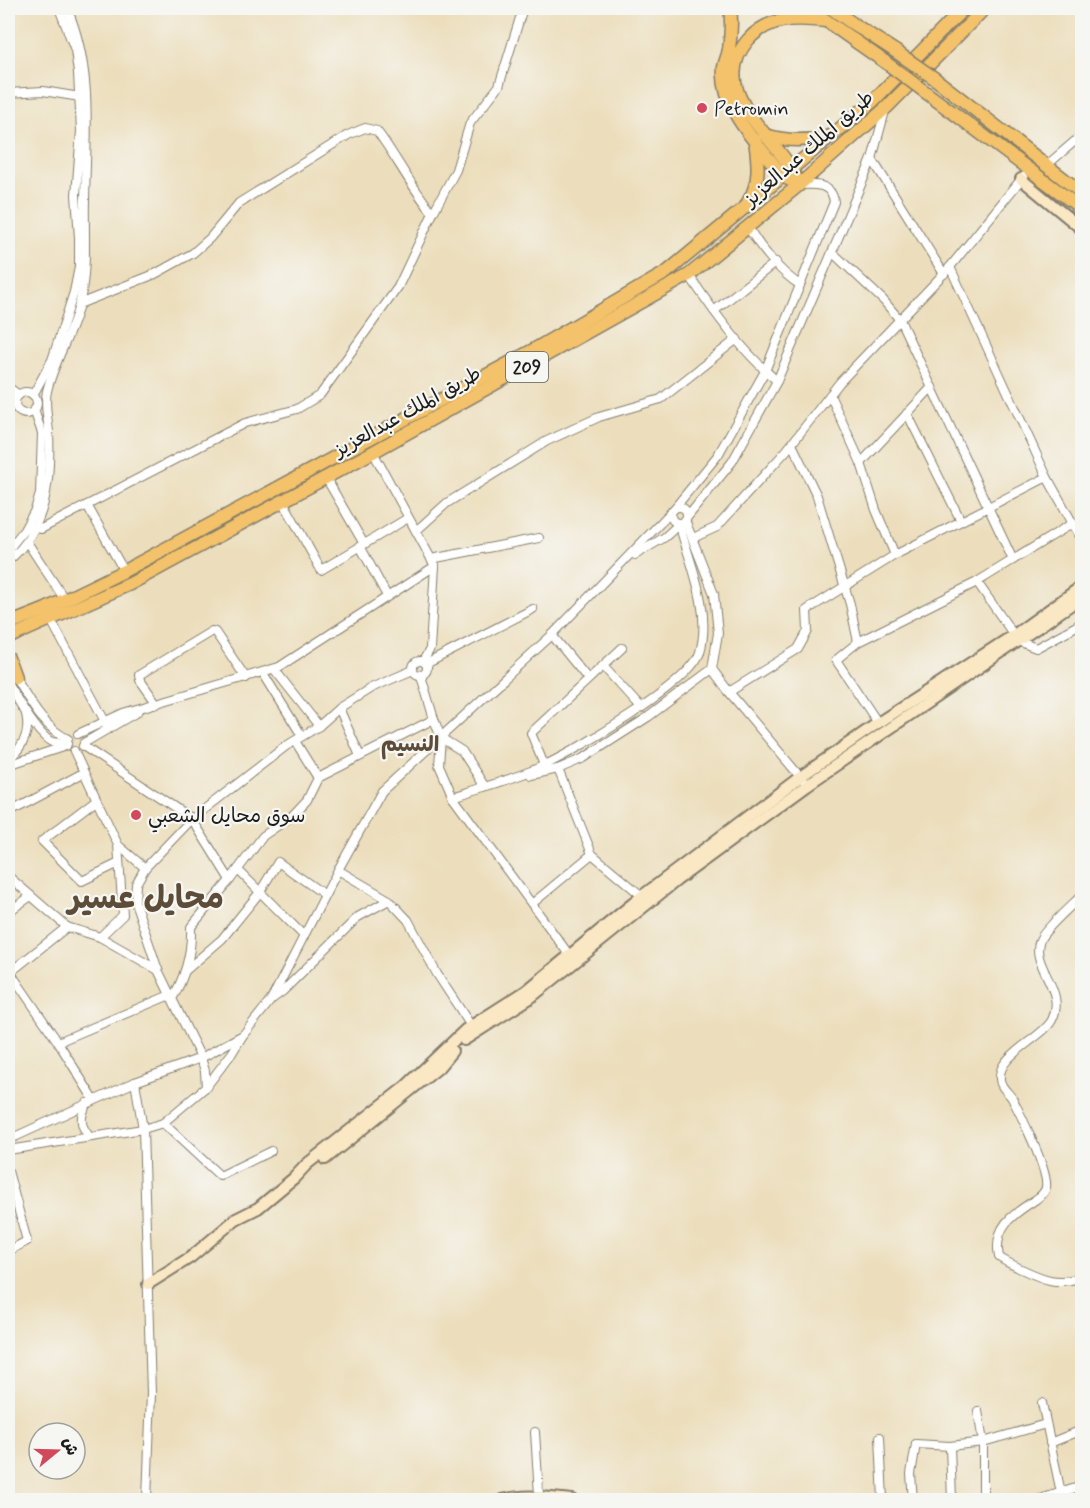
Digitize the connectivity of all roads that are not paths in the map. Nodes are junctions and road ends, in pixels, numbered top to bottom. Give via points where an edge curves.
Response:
1 (59, 8) edge
2 (68, 8) edge
3 (523, 8) edge
4 (729, 8) edge
5 (808, 8) edge
6 (831, 8) edge
7 (840, 8) edge
8 (964, 8) edge
9 (985, 8) edge
10 (826, 21) junction
11 (852, 23) junction
12 (8, 93) edge
13 (80, 97) junction
14 (887, 106) junction
15 (832, 135) junction
16 (1083, 135) edge
17 (759, 137) junction
18 (872, 159) junction
19 (1047, 165) junction
20 (1030, 168) junction
21 (787, 172) junction
22 (1021, 179) junction
23 (799, 185) junction
24 (1083, 193) edge
25 (743, 209) junction
26 (1083, 209) edge
27 (433, 213) junction
28 (748, 227) junction
29 (1083, 229) edge
30 (832, 252) junction
31 (776, 262) junction
32 (947, 270) junction
33 (689, 275) junction
34 (800, 285) junction
35 (79, 304) junction
36 (714, 311) junction
37 (900, 320) junction
38 (737, 339) junction
39 (765, 371) junction
40 (777, 381) junction
41 (8, 387) edge
42 (932, 387) junction
43 (33, 394) junction
44 (19, 395) junction
45 (830, 395) junction
46 (8, 399) edge
47 (16, 406) junction
48 (35, 407) junction
49 (907, 413) junction
50 (49, 432) junction
51 (792, 444) junction
52 (373, 452) junction
53 (861, 463) junction
54 (326, 477) junction
55 (1047, 477) junction
56 (283, 501) junction
57 (87, 505) junction
58 (989, 507) junction
59 (673, 510) junction
60 (408, 518) junction
61 (961, 521) junction
62 (682, 522) junction
63 (1073, 524) junction
64 (31, 527) junction
65 (416, 531) junction
66 (539, 538) dead end
67 (693, 538) junction
68 (1083, 540) edge
69 (27, 542) junction
70 (362, 545) junction
71 (8, 550) edge
72 (896, 555) junction
73 (1013, 560) junction
74 (8, 561) edge
75 (624, 561) junction
76 (433, 562) junction
77 (124, 572) junction
78 (976, 582) junction
79 (1083, 586) edge
80 (843, 587) junction
81 (387, 596) junction
82 (1083, 597) edge
83 (65, 600) junction
84 (533, 609) dead end
85 (51, 620) junction
86 (1083, 623) edge
87 (8, 624) edge
88 (21, 632) junction
89 (552, 635) junction
90 (8, 638) edge
91 (1016, 638) junction
92 (858, 642) junction
93 (622, 648) dead end
94 (8, 649) edge
95 (699, 655) junction
96 (8, 658) edge
97 (425, 663) junction
98 (8, 665) edge
99 (603, 666) junction
100 (274, 669) junction
101 (712, 669) junction
102 (413, 670) junction
103 (263, 673) junction
104 (421, 676) junction
105 (246, 678) junction
106 (588, 679) junction
107 (11, 680) edge
108 (729, 692) junction
109 (157, 704) junction
110 (339, 708) junction
111 (641, 708) junction
112 (24, 710) junction
113 (434, 719) junction
114 (878, 723) junction
115 (107, 726) junction
116 (319, 726) junction
117 (78, 734) junction
118 (441, 738) junction
119 (298, 739) junction
120 (84, 744) junction
121 (69, 745) junction
122 (360, 756) junction
123 (8, 763) edge
124 (544, 765) junction
125 (558, 768) junction
126 (83, 772) junction
127 (318, 778) junction
128 (509, 780) junction
129 (803, 781) junction
130 (484, 787) junction
131 (453, 797) junction
132 (96, 800) junction
133 (8, 813) edge
134 (192, 819) junction
135 (118, 845) junction
136 (592, 854) junction
137 (119, 863) junction
138 (145, 868) junction
139 (338, 870) junction
140 (239, 871) junction
141 (8, 876) edge
142 (230, 880) junction
143 (260, 892) junction
144 (325, 895) junction
145 (1083, 895) edge
146 (31, 896) junction
147 (642, 896) junction
148 (389, 900) junction
149 (532, 903) junction
150 (8, 912) edge
151 (67, 927) junction
152 (304, 936) junction
153 (100, 937) junction
154 (570, 956) junction
155 (158, 970) junction
156 (185, 971) junction
157 (9, 973) edge
158 (171, 997) junction
159 (271, 1000) junction
160 (473, 1029) junction
161 (243, 1035) junction
162 (58, 1042) junction
163 (201, 1058) junction
164 (135, 1082) junction
165 (206, 1087) junction
166 (91, 1102) junction
167 (163, 1123) junction
168 (143, 1129) junction
169 (90, 1137) junction
170 (8, 1141) edge
171 (8, 1150) edge
172 (271, 1151) dead end
173 (8, 1171) edge
174 (8, 1251) edge
175 (1083, 1277) edge
176 (148, 1284) junction
177 (1042, 1403) dead end
178 (978, 1411) dead end
179 (1046, 1424) junction
180 (1083, 1430) edge
181 (535, 1432) dead end
182 (880, 1437) dead end
183 (983, 1442) junction
184 (1050, 1443) junction
185 (950, 1446) junction
186 (1083, 1486) edge
187 (1064, 1492) junction
188 (540, 1495) junction
189 (147, 1500) edge
190 (502, 1500) edge
191 (573, 1500) edge
192 (883, 1500) edge
193 (913, 1500) edge
194 (952, 1500) edge
195 (983, 1500) edge
196 (1037, 1500) edge
197 (1068, 1500) edge

1 - 13 street via 75,50
2 - 35 street via 81,47 88,112 86,253
3 - 27 street via 499,86 470,123 456,170
4 - 17 main road via 731,33 724,83 733,110
5 - 10 main road
6 - 11 main road
7 - 11 main road
8 - 15 main road, طريق الملك عبدالعزيز / 209 via 872,102
9 - 14 main road, طريق الملك عبدالعزيز / 209
10 - 17 main road via 785,19 767,25 745,44 738,58 735,82
10 - 20 main road, bridge
11 - 19 main road, bridge via 934,78
12 - 13 street via 43,91
13 - 43 street via 76,195 79,267 52,360
14 - 18 street
14 - 23 main road, طريق الملك عبدالعزيز / 209
15 - 17 main road via 800,141
15 - 21 main road, طريق الملك عبدالعزيز / 209
16 - 19 street
17 - 21 main road
17 - 25 main road via 757,182
18 - 30 street
18 - 32 street
19 - 24 main road
20 - 22 street
20 - 26 main road
21 - 23 main road
21 - 25 main road, طريق الملك عبدالعزيز / 209
22 - 29 street
22 - 32 street
23 - 28 main road, طريق الملك عبدالعزيز / 209
23 - 34 street via 814,184 828,188 834,195
25 - 77 main road, طريق الملك عبدالعزيز / 209 via 657,278 535,349
27 - 35 street via 377,131 366,128 348,135 239,203 193,253 155,274
27 - 57 street via 398,287 320,396 297,409 245,423
28 - 31 street
28 - 33 main road, طريق الملك عبدالعزيز / 209
30 - 37 street
30 - 40 street
31 - 34 street
31 - 36 street
32 - 37 street
32 - 55 street
33 - 36 street
33 - 52 main road, طريق الملك عبدالعزيز / 209
34 - 39 street
35 - 50 street via 47,392
36 - 38 street
37 - 42 street
37 - 45 street
38 - 39 street
38 - 65 street via 661,399 599,417 547,441 447,503
39 - 40 street
39 - 59 street via 718,455
40 - 62 street via 732,462
41 - 44 street
42 - 49 street
42 - 58 street
43 - 44 street
43 - 48 street
44 - 47 street
45 - 51 street
45 - 53 street
46 - 47 street
47 - 48 street via 24,413
48 - 50 street
48 - 64 street via 42,433 42,474
49 - 53 street
49 - 61 street
50 - 64 street via 45,503
51 - 67 street via 717,527
51 - 80 street via 817,496
52 - 54 main road, طريق الملك عبدالعزيز / 209
52 - 60 street
53 - 72 street
54 - 56 main road, طريق الملك عبدالعزيز / 209
54 - 70 street
55 - 58 street
55 - 63 street
56 - 70 street via 321,570
56 - 85 main road, طريق الملك عبدالعزيز / 209 via 130,584
57 - 64 street via 40,529
57 - 77 street
58 - 61 street
58 - 73 street
59 - 62 street via 672,520
59 - 62 street via 684,509 687,516
59 - 75 street
60 - 65 street
60 - 70 street
61 - 72 street
62 - 67 street
62 - 75 street
62 - 95 street via 702,605 703,639
63 - 68 street
63 - 73 street
64 - 69 street
64 - 71 street
65 - 76 street
66 - 76 street
67 - 101 street via 714,594 718,633
69 - 74 street
69 - 83 street
70 - 81 street
72 - 80 street
73 - 78 street
75 - 89 street
76 - 81 street
76 - 97 street via 430,649
77 - 83 main road, طريق الملك عبدالعزيز / 209
78 - 91 street
78 - 92 street
79 - 91 street
80 - 92 street
80 - 108 street via 807,610 808,631 798,649
81 - 100 street
82 - 91 street
83 - 87 main road, طريق الملك عبدالعزيز / 209
84 - 97 street
85 - 88 main road, طريق الملك عبدالعزيز / 209
85 - 115 street
86 - 91 street via 1036,648
88 - 90 main road, طريق الملك عبدالعزيز / 209
88 - 94 main road
89 - 106 street
89 - 118 street
91 - 114 street
91 - 129 street
92 - 114 street via 836,660
93 - 99 street
95 - 101 street
95 - 111 street via 676,682
96 - 107 main road
97 - 102 street via 415,663
97 - 104 street via 427,672
98 - 107 street
99 - 106 street
99 - 111 street
100 - 103 street
100 - 116 street
101 - 108 street
101 - 125 street via 648,717 584,758
102 - 104 street
102 - 110 street
103 - 105 street
103 - 119 street
104 - 113 street
105 - 109 street
105 - 109 street via 212,631 139,675
106 - 124 street via 531,733
107 - 112 street
107 - 121 street
108 - 129 street
109 - 115 street
110 - 116 street
110 - 122 street
111 - 124 street
112 - 121 street via 47,738
112 - 123 street via 29,726 20,750
113 - 118 street
113 - 122 street
114 - 129 street
115 - 117 street
115 - 120 street
116 - 119 street
117 - 120 street
117 - 121 street via 73,734
118 - 130 street via 462,751
118 - 131 street via 439,765
118 - 139 street via 382,791
119 - 127 street
119 - 134 street
120 - 121 street via 80,750
120 - 134 street
121 - 123 street
121 - 126 street
122 - 127 street
124 - 128 street
125 - 128 street
125 - 136 street
126 - 132 street
126 - 133 street
127 - 140 street via 307,800 263,836
128 - 130 street
129 - 147 street
129 - 160 street via 530,998
130 - 131 street
131 - 149 street
132 - 135 street
132 - 137 street via 42,840 82,881
134 - 138 street
134 - 142 street
135 - 137 street
135 - 138 street
136 - 147 street
136 - 149 street
137 - 153 street via 123,915
138 - 155 street via 136,884 135,902
139 - 144 street
139 - 148 street
140 - 142 street
140 - 143 street
141 - 146 street
142 - 156 street via 191,927 192,944
143 - 144 street via 278,862
143 - 152 street
143 - 156 street via 222,939
144 - 152 street
145 - 175 street via 1041,938 1041,963 1056,996 1057,1009 1051,1022 1013,1054 1000,1071 1000,1082 1034,1146 1047,1185 1044,1194 1000,1230 997,1247 999,1257 1006,1263 1045,1280
146 - 150 street
146 - 151 street
147 - 154 street
148 - 159 street via 358,917
148 - 160 street via 408,920
149 - 154 street
151 - 153 street
151 - 157 street
152 - 159 street
153 - 155 street
154 - 160 street
155 - 158 street
156 - 158 street via 182,983
157 - 162 street
158 - 162 street
158 - 163 street
159 - 161 street
160 - 176 street via 258,1208 236,1219 191,1257
161 - 163 street
161 - 165 street
162 - 166 street
163 - 164 street
163 - 165 street
164 - 166 street
164 - 168 street
165 - 167 street
166 - 169 street via 81,1117
166 - 170 street
167 - 168 street
167 - 172 street via 220,1176
168 - 169 street
168 - 176 street
169 - 171 street
170 - 171 street
173 - 174 street via 27,1241
176 - 189 street via 151,1393
177 - 179 street
178 - 183 street
179 - 183 street
179 - 184 street
180 - 184 street
181 - 188 street
182 - 192 street
183 - 185 street
183 - 195 street
184 - 187 street
185 - 193 street via 916,1444 911,1474
185 - 194 street
186 - 187 street
187 - 196 street
187 - 197 street
188 - 190 street
188 - 191 street

